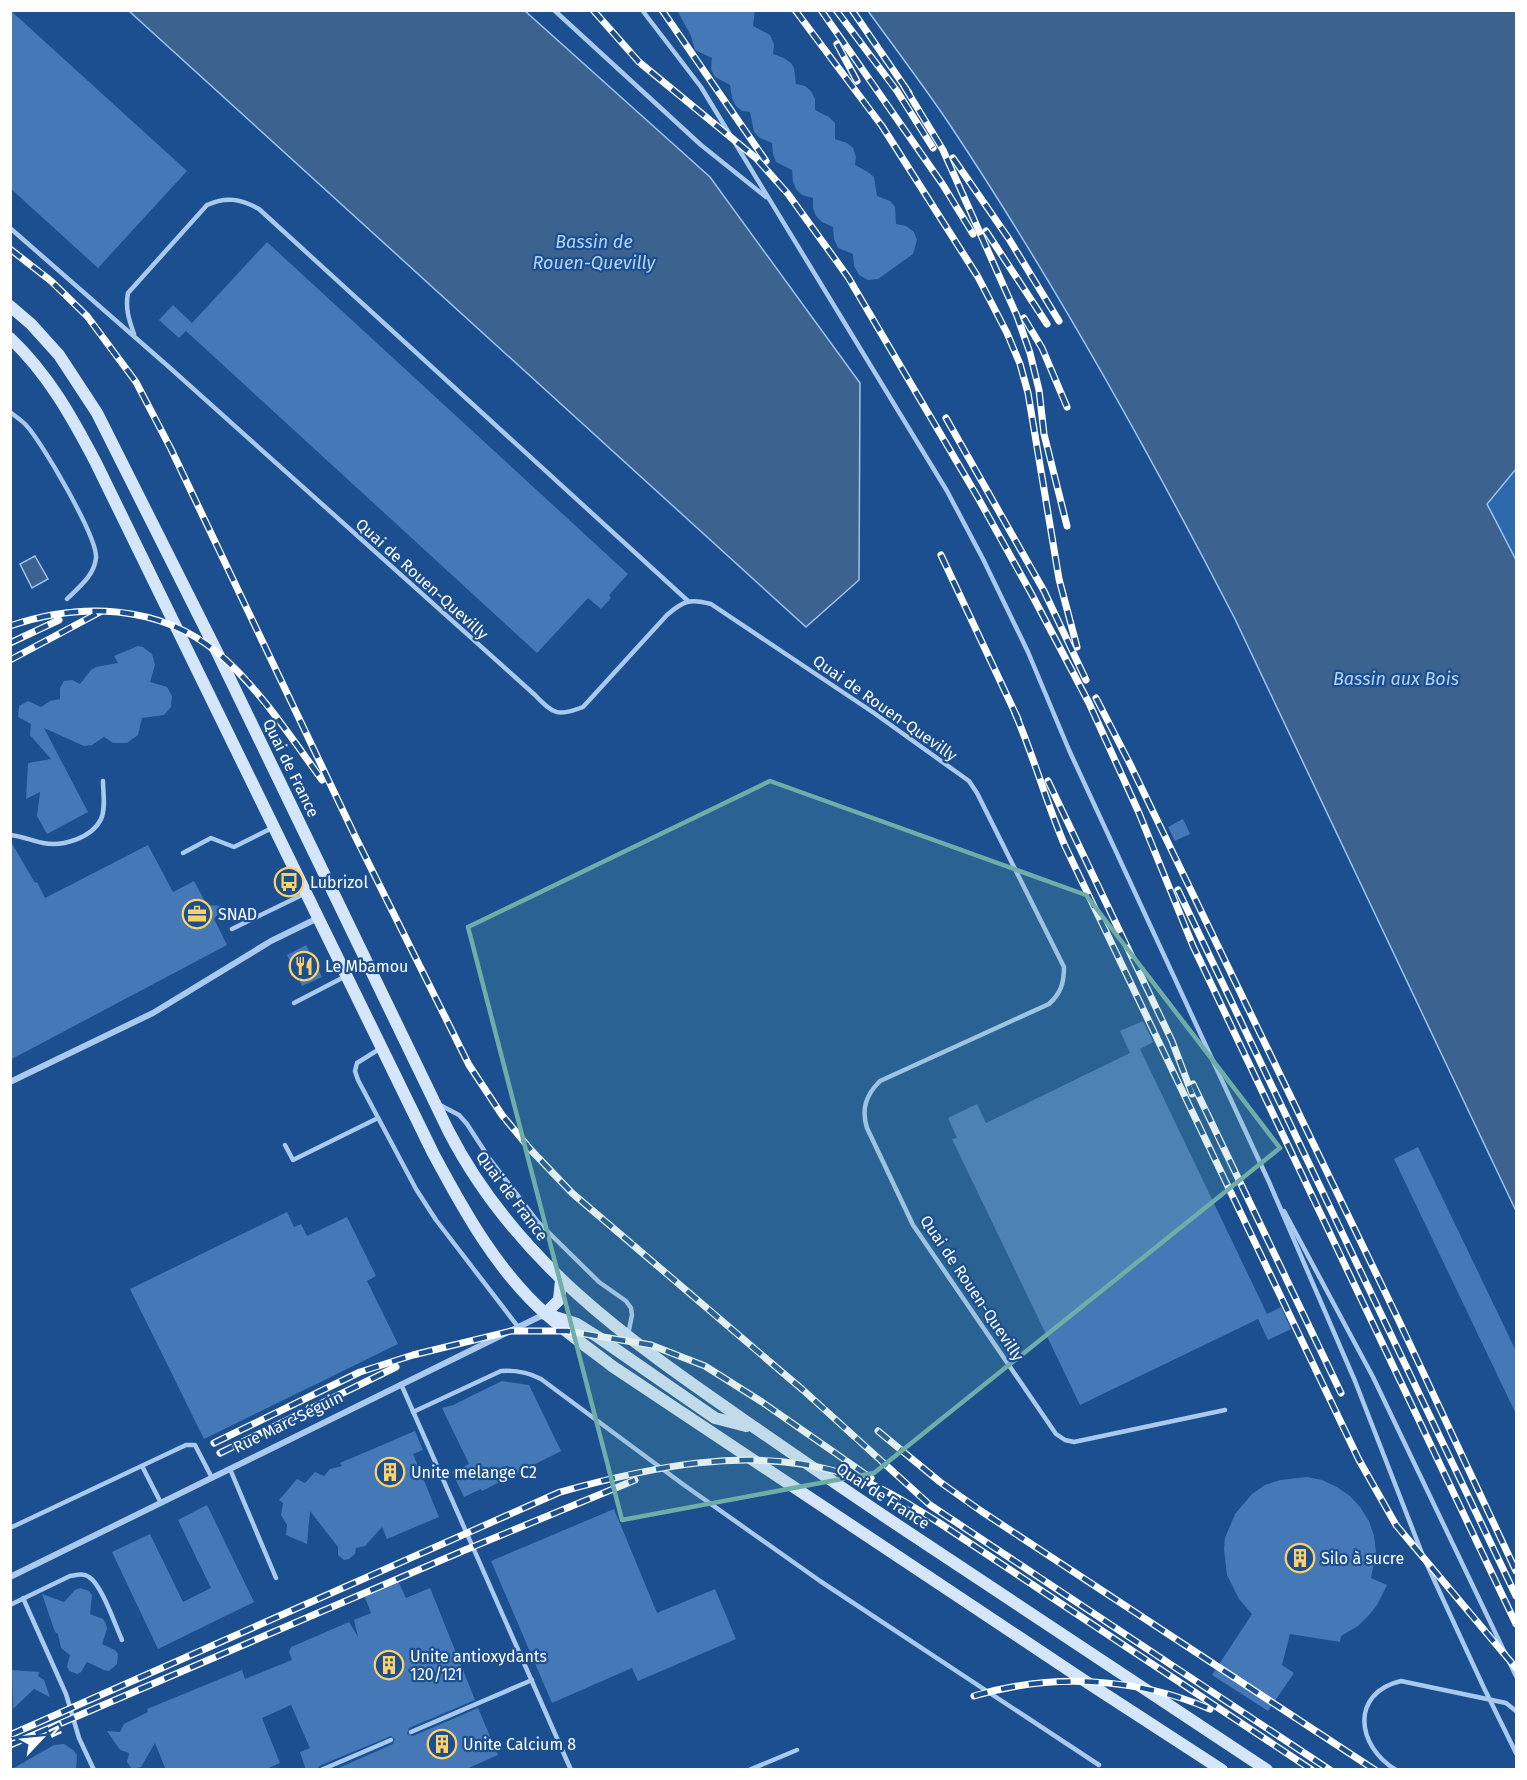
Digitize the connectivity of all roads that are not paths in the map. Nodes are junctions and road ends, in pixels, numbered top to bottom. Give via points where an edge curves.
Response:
1 (554, 10) edge
2 (642, 10) edge
3 (768, 198) junction
4 (10, 228) edge
5 (10, 306) edge
6 (135, 337) junction
7 (10, 338) edge
8 (10, 412) edge
9 (68, 599) dead end
10 (688, 601) junction
11 (103, 781) dead end
12 (274, 827) junction
13 (10, 835) edge
14 (183, 853) dead end
15 (306, 892) junction
16 (318, 918) junction
17 (232, 929) dead end
18 (347, 976) junction
19 (294, 1003) dead end
20 (381, 1048) junction
21 (10, 1082) edge
22 (435, 1103) junction
23 (378, 1118) junction
24 (285, 1145) dead end
25 (1269, 1182) junction
26 (561, 1281) junction
27 (545, 1314) junction
28 (519, 1328) junction
29 (627, 1337) junction
30 (401, 1384) junction
31 (1225, 1410) dead end
32 (413, 1412) junction
33 (756, 1429) junction
34 (142, 1466) junction
35 (230, 1469) junction
36 (212, 1478) junction
37 (161, 1503) junction
38 (10, 1528) edge
39 (10, 1577) edge
40 (276, 1578) dead end
41 (23, 1598) junction
42 (10, 1605) edge
43 (122, 1640) dead end
44 (1516, 1676) edge
45 (532, 1680) junction
46 (1489, 1699) junction
47 (1516, 1711) edge
48 (411, 1732) dead end
49 (390, 1740) dead end
50 (797, 1750) dead end
51 (1516, 1753) edge
52 (1099, 1765) dead end
53 (94, 1770) edge
54 (321, 1770) edge
55 (571, 1770) edge
56 (749, 1770) edge
57 (1222, 1770) edge
58 (1267, 1770) edge
59 (1396, 1770) edge

1 - 3 lane via 701,145
2 - 3 lane via 700,87
3 - 25 lane via 947,491 983,559
4 - 6 lane, Quai de Rouen-Quevilly
5 - 22 main road, Quai de France via 59,355 97,413
6 - 10 lane, Quai de Rouen-Quevilly via 549,710 572,712 583,707 667,615
6 - 10 lane via 128,317 128,293 207,206 219,199 247,203 259,209
7 - 12 main road via 42,372 73,419
8 - 9 lane via 26,424 49,459 91,536 96,557 91,576
10 - 31 lane, Quai de Rouen-Quevilly via 711,603 969,781 1064,967 1059,995 1049,1004 880,1081 873,1088 863,1116 913,1225 1056,1434 1065,1440 1074,1442
11 - 13 lane via 101,818 85,834 55,844
12 - 14 lane via 234,847 211,838
12 - 15 main road
15 - 16 main road
15 - 17 lane
16 - 18 main road
16 - 21 street via 271,941 153,1013
18 - 19 lane
18 - 20 main road
20 - 23 lane via 357,1063 355,1071
20 - 27 main road via 466,1215 510,1276
22 - 26 main road, Quai de France via 478,1183
22 - 29 lane via 459,1115 538,1222 631,1308
23 - 24 lane via 293,1160
23 - 28 lane via 436,1220
25 - 44 lane via 1378,1387
25 - 46 lane via 1355,1381 1423,1556
26 - 27 main road, Rue Marc Séguin via 560,1300
26 - 29 main road, Quai de France
27 - 28 street, Rue Marc Séguin
27 - 33 main road via 577,1324 716,1418
27 - 57 main road via 612,1366
28 - 30 street, Rue Marc Séguin
29 - 33 main road, Quai de France
30 - 32 lane
30 - 35 street, Rue Marc Séguin
32 - 45 lane
32 - 52 lane via 501,1371 514,1370 541,1379 820,1581
33 - 58 main road, Quai de France
34 - 36 lane via 191,1444
34 - 37 lane
34 - 38 lane
35 - 36 street, Rue Marc Séguin
35 - 40 lane
36 - 37 street, Rue Marc Séguin
37 - 39 street, Rue Marc Séguin
41 - 42 lane
41 - 43 lane via 70,1576 87,1576 98,1587
41 - 53 lane via 66,1694
45 - 48 lane
45 - 55 lane
46 - 47 lane via 1506,1703
46 - 51 lane
46 - 59 lane via 1401,1681 1387,1684 1370,1700 1363,1719 1373,1750
49 - 54 lane
50 - 56 lane

